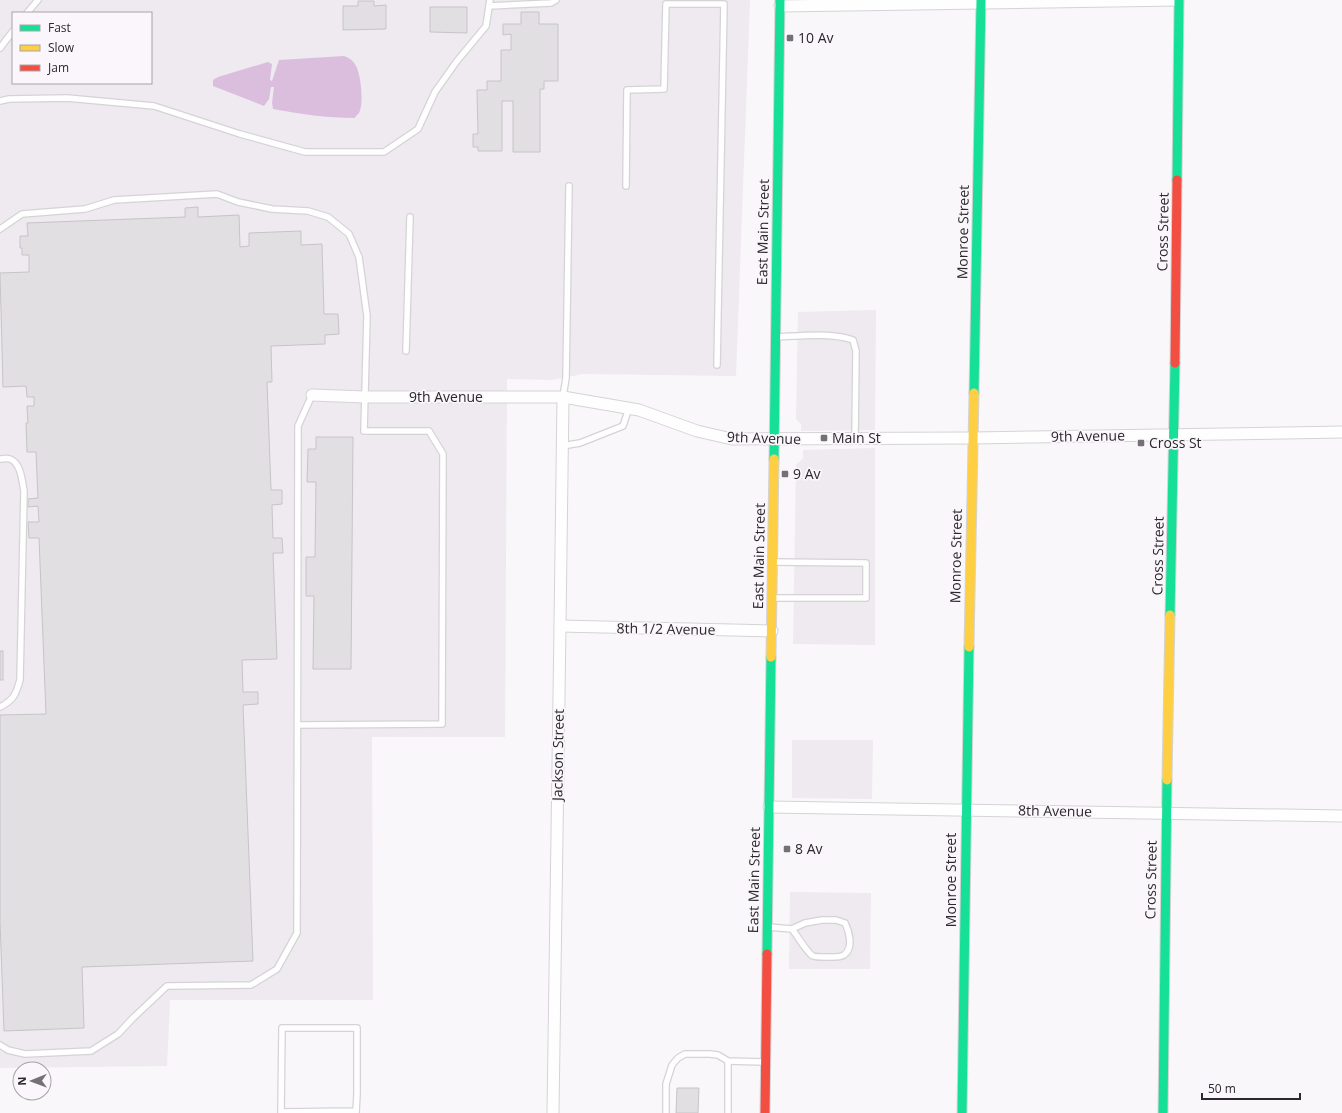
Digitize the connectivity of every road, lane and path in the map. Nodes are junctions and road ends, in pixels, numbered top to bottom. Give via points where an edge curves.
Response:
1 (38, 0) edge
2 (556, 0) edge
3 (1179, 0) edge
4 (981, 2) edge
5 (490, 3) edge
6 (780, 3) edge
7 (28, 12) edge
8 (12, 32) edge
9 (0, 48) edge
10 (0, 101) edge
11 (569, 186) dead end
12 (626, 186) dead end
13 (410, 217) dead end
14 (0, 229) edge
15 (775, 337) junction
16 (406, 351) dead end
17 (717, 365) dead end
18 (312, 395) joint
19 (365, 397) junction
20 (562, 397) junction
21 (629, 408) junction
22 (1342, 432) edge
23 (1174, 435) junction
24 (972, 438) junction
25 (855, 439) junction
26 (774, 440) junction
27 (562, 446) junction
28 (0, 458) edge
29 (772, 562) junction
30 (772, 598) junction
31 (560, 626) junction
32 (772, 631) junction
33 (0, 707) edge
34 (298, 726) junction
35 (769, 807) junction
36 (966, 810) junction
37 (1166, 813) junction
38 (1342, 816) edge
39 (768, 927) junction
40 (792, 929) junction
41 (0, 1045) edge
42 (728, 1061) junction
43 (766, 1062) junction
44 (356, 1112) edge
45 (553, 1113) edge
46 (666, 1113) edge
47 (728, 1113) edge
48 (765, 1113) edge
49 (962, 1113) edge
50 (1163, 1113) edge

1 - 7 lane
2 - 5 lane via 551,3
3 - 4 street
3 - 23 street, Cross Street
4 - 6 street
4 - 24 street, Monroe Street
5 - 10 lane via 486,26 435,92 418,129 384,152 305,152 154,106 67,98
6 - 15 street, East Main Street
8 - 9 lane
11 - 20 lane via 566,378
12 - 17 lane via 627,90 664,88 666,4 724,4
13 - 16 lane
14 - 19 lane via 22,214 85,209 114,200 217,194 238,202 272,209 308,211 328,217 349,234 359,257 367,316
15 - 25 lane via 845,337 853,340 856,351
15 - 26 street, East Main Street
18 - 19 street, 9th Avenue
18 - 34 lane via 298,426
19 - 20 street, 9th Avenue
19 - 34 lane via 364,431 429,431 443,454 442,724
20 - 21 street, 9th Avenue
20 - 27 street, Jackson Street
21 - 26 street, 9th Avenue via 732,440
21 - 27 lane via 623,426 580,443
22 - 23 street, 9th Avenue
23 - 24 street, 9th Avenue
23 - 37 street, Cross Street
24 - 25 street, 9th Avenue
24 - 36 street, Monroe Street
25 - 26 street, 9th Avenue
26 - 29 street, East Main Street
27 - 31 street, Jackson Street
28 - 33 lane via 15,462 24,490 20,680 12,699
29 - 30 street, East Main Street
29 - 30 lane via 866,563 866,598
30 - 32 street, East Main Street
31 - 32 street, 8th 1/2 Avenue
31 - 45 street, Jackson Street
32 - 35 street, East Main Street
34 - 41 lane via 297,933 277,969 251,985 167,986 118,1034 91,1051 25,1054
35 - 36 street, 8th Avenue
35 - 39 street, East Main Street
36 - 37 street, 8th Avenue
36 - 49 street, Monroe Street
37 - 38 street, 8th Avenue
37 - 50 street, Cross Street
39 - 40 lane
39 - 43 street, East Main Street
40 - 40 lane via 806,951 813,956 835,957 844,955 849,949 850,933 845,923 822,920 805,923
42 - 43 lane
42 - 46 lane via 710,1054 685,1054 678,1058 672,1065 666,1084
42 - 47 lane
43 - 48 street, East Main Street
44 - 44 lane via 281,1112 282,1028 358,1028

